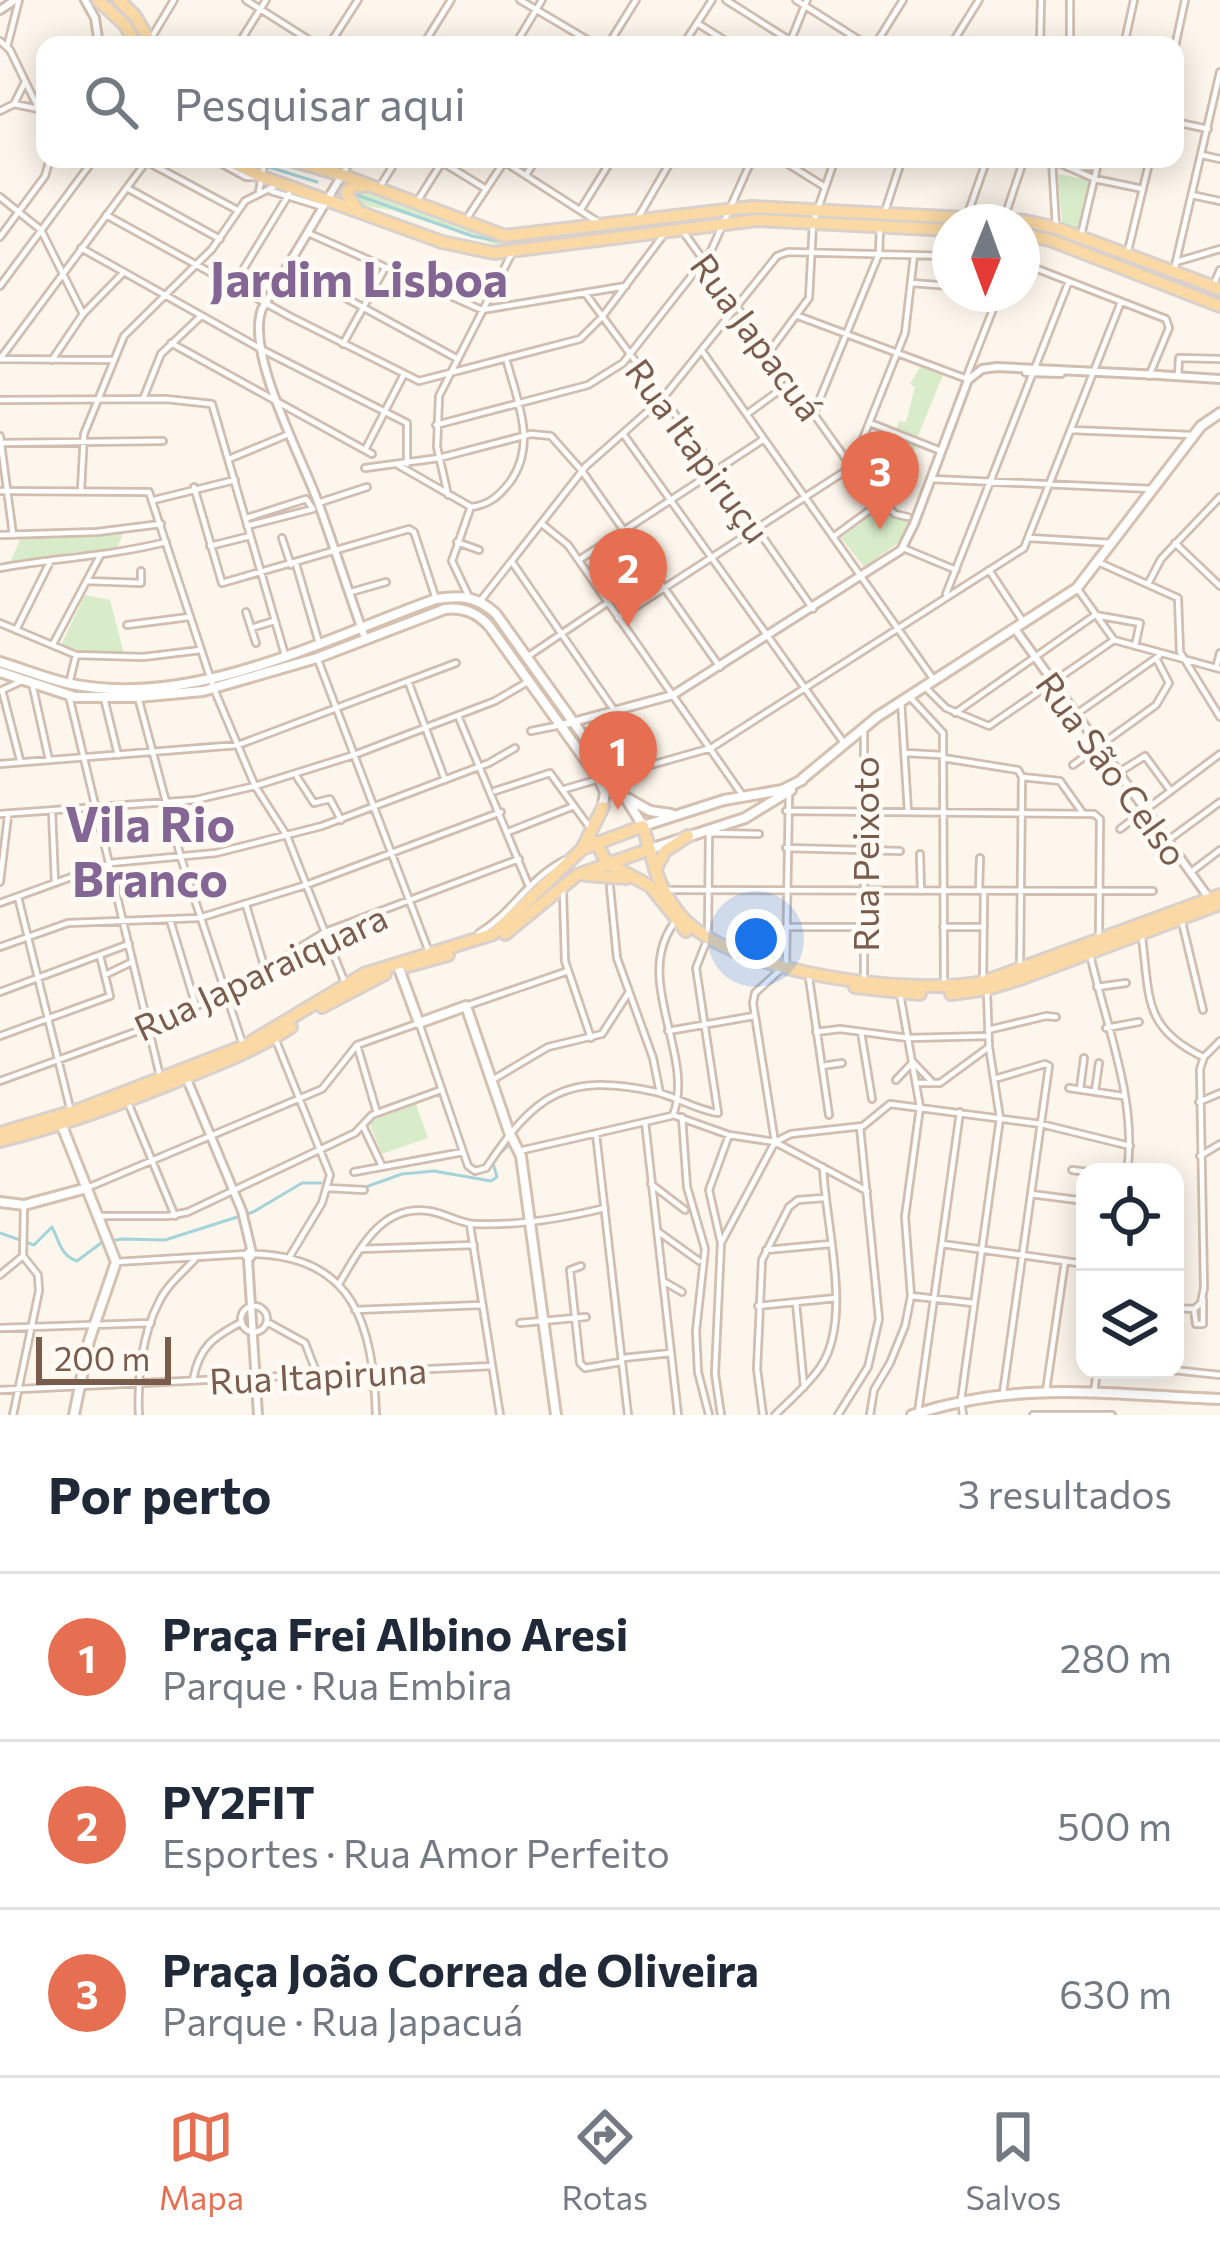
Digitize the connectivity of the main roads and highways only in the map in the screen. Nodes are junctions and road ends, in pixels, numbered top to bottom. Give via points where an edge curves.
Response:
1 (98, 0) edge
2 (119, 0) edge
3 (131, 36) edge
4 (146, 36) edge
5 (247, 168) edge
6 (312, 168) edge
7 (320, 168) edge
8 (283, 189) junction
9 (379, 189) junction
10 (363, 213) junction
11 (726, 216) junction
12 (816, 216) junction
13 (932, 216) edge
14 (1040, 225) edge
15 (932, 229) edge
16 (1040, 237) edge
17 (1077, 243) junction
18 (1216, 287) edge
19 (1220, 306) edge
20 (1220, 413) edge
21 (0, 662) edge
22 (0, 672) edge
23 (802, 780) junction
24 (626, 798) junction
25 (603, 807) junction
26 (684, 813) junction
27 (643, 826) junction
28 (626, 831) junction
29 (688, 836) junction
30 (596, 842) junction
31 (650, 848) junction
32 (579, 852) junction
33 (607, 863) junction
34 (655, 874) junction
35 (577, 875) junction
36 (633, 878) junction
37 (1216, 903) edge
38 (706, 942) junction
39 (398, 966) junction
40 (783, 969) junction
41 (985, 986) junction
42 (282, 1024) junction
43 (275, 1038) junction
44 (76, 1111) junction
45 (62, 1126) junction
46 (0, 1137) edge
47 (87, 1188) junction
48 (0, 1202) edge
49 (1220, 1399) edge
50 (915, 1414) edge
51 (74, 1415) edge
52 (556, 1415) edge

1 - 3 main road
2 - 4 main road
5 - 8 main road
6 - 8 main road via 321,185
7 - 9 main road
8 - 10 main road
9 - 10 main road via 347,190
9 - 11 main road via 505,236
10 - 11 main road via 465,249 512,253 665,233
11 - 12 main road
12 - 13 main road
12 - 15 main road
14 - 17 main road
16 - 17 main road
17 - 18 main road via 1175,266
17 - 19 main road
20 - 23 main road via 1077,588 864,726
21 - 24 main road via 69,684 135,687 210,677 436,598 469,597 496,614
22 - 25 main road via 69,696 214,689 445,608 474,613 599,779
23 - 26 main road
23 - 29 main road via 736,821
24 - 26 main road via 657,813
24 - 27 main road
25 - 30 main road
25 - 32 main road
26 - 27 main road
27 - 28 main road
27 - 31 main road
28 - 30 main road
28 - 31 main road
29 - 31 main road
29 - 34 main road via 665,851
30 - 32 main road
30 - 33 main road
31 - 33 main road
31 - 34 main road
32 - 39 main road via 498,931
33 - 35 main road
33 - 36 main road
34 - 38 main road
35 - 36 main road
35 - 39 main road via 495,940
36 - 38 main road
37 - 41 main road
37 - 41 main road
38 - 40 main road via 738,961
39 - 42 main road via 345,983
39 - 43 main road
39 - 52 main road via 419,1023 466,1006 519,1151
40 - 41 main road
40 - 41 main road via 900,993
42 - 43 main road
42 - 44 main road
43 - 45 main road
44 - 45 main road
44 - 46 main road
45 - 46 main road
45 - 47 main road
47 - 48 main road via 24,1205
47 - 51 main road via 116,1262
49 - 50 main road via 1046,1390

